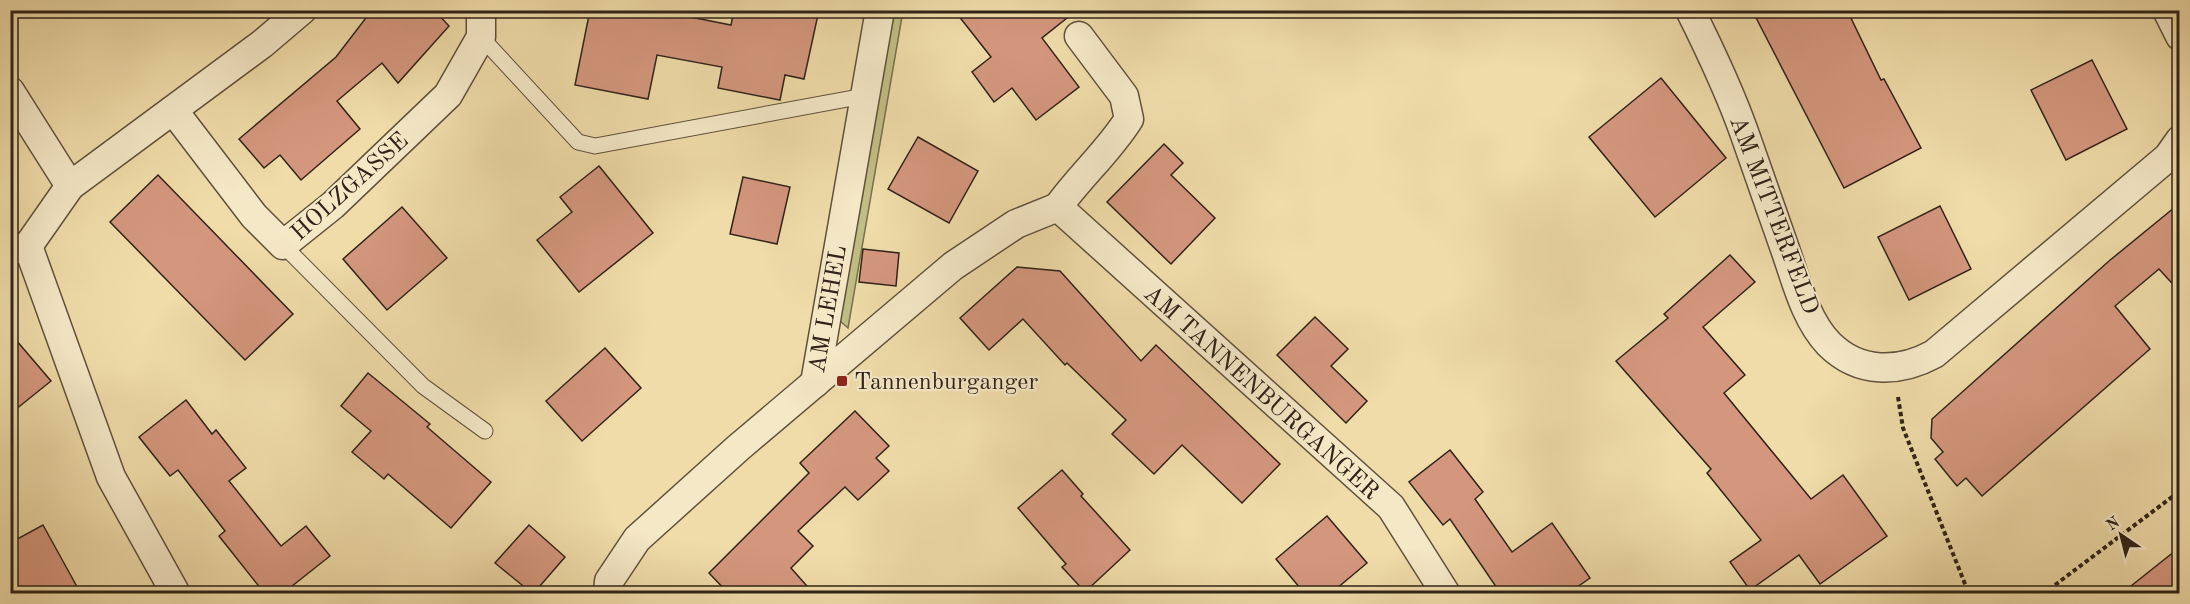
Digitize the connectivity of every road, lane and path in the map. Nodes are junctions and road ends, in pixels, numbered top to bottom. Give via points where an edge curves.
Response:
1 (302, 10) edge
2 (880, 10) edge
3 (1690, 10) edge
4 (2167, 10) edge
5 (481, 24) edge
6 (1079, 36) dead end
7 (2180, 36) edge
8 (10, 91) edge
9 (864, 96) junction
10 (173, 110) junction
11 (2180, 140) edge
12 (70, 186) junction
13 (1058, 207) junction
14 (283, 245) junction
15 (19, 248) edge
16 (1892, 369) junction
17 (816, 383) junction
18 (485, 431) dead end
19 (2180, 491) edge
20 (176, 594) edge
21 (608, 594) edge
22 (1446, 594) edge
23 (1969, 594) edge
24 (2043, 594) edge

1 - 10 street
2 - 9 street, AM LEHEL
3 - 16 street, AM MITTERFELD via 1743,129 1800,292 1815,323 1828,343 1847,358 1871,367
4 - 7 street
5 - 9 lane via 578,142 595,146
5 - 14 street, HOLZGASSE via 448,95 333,205
6 - 13 street via 1124,96 1129,119
8 - 12 street
9 - 17 street, AM LEHEL
10 - 12 street
10 - 14 street, HOLZGASSE via 254,216
11 - 16 street, AM MITTERFELD via 2160,164 1934,354
12 - 15 street
13 - 17 street via 1016,224 953,266
13 - 22 street, AM TANNENBURGANGER via 1390,507
14 - 18 lane via 423,386
15 - 20 street via 111,477
16 - 23 path via 1903,428
17 - 21 street, AM LEHEL via 637,539 609,581
19 - 24 path

